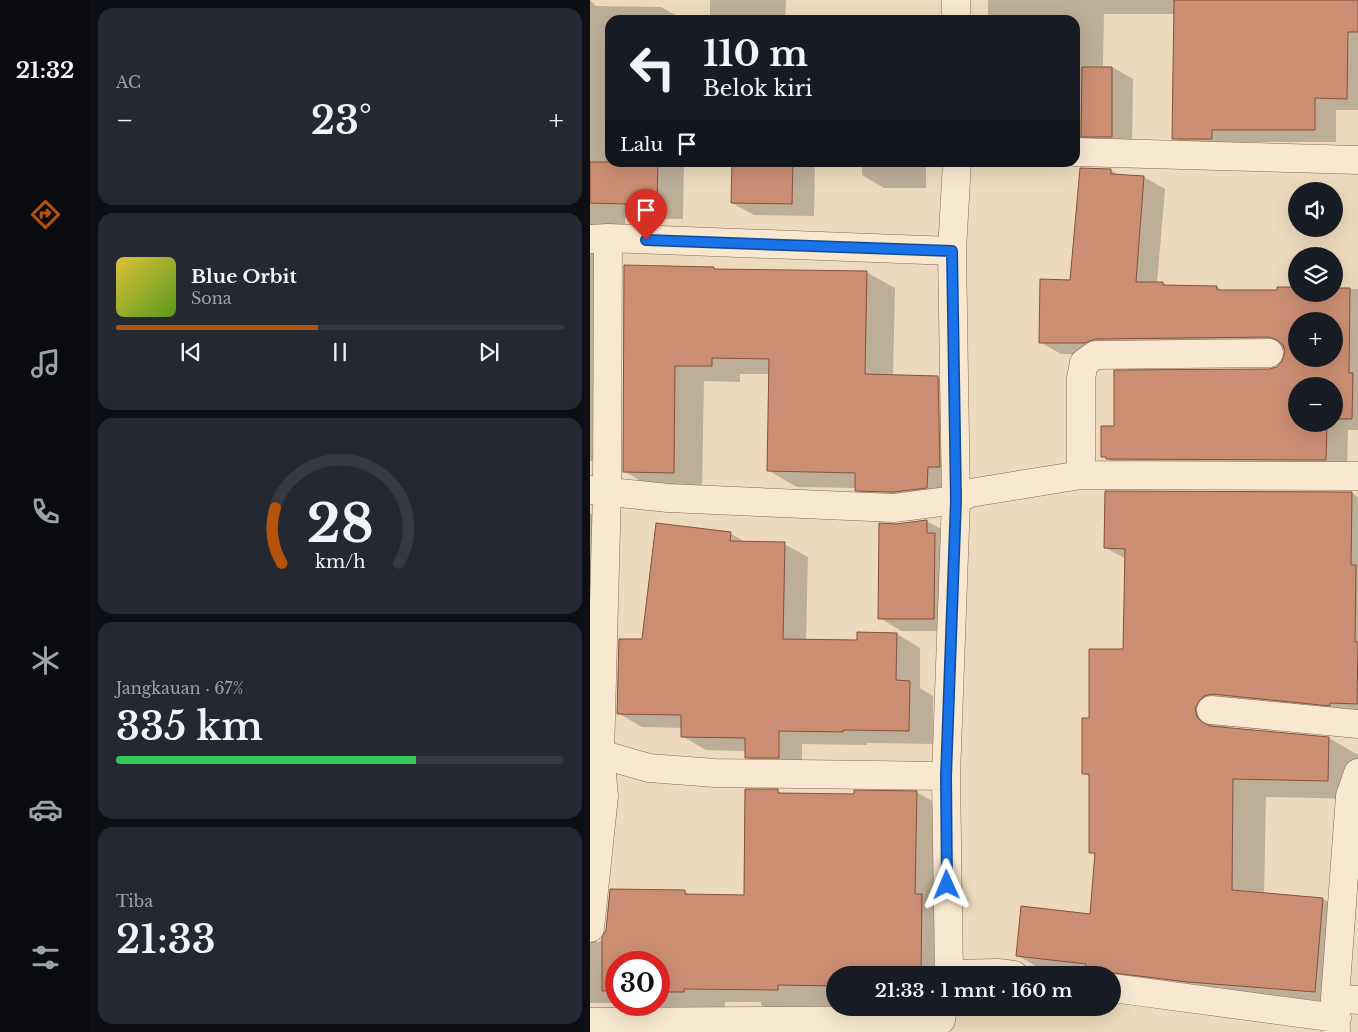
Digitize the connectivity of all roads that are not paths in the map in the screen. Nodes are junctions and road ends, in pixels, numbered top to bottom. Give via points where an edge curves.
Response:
1 (956, 0) edge
2 (956, 15) edge
3 (1080, 152) edge
4 (1358, 160) edge
5 (957, 167) edge
6 (599, 239) edge
7 (952, 251) junction
8 (1269, 353) dead end
9 (1081, 475) junction
10 (1358, 476) edge
11 (599, 490) edge
12 (956, 500) junction
13 (1210, 710) dead end
14 (1358, 724) edge
15 (595, 754) edge
16 (946, 776) junction
17 (1355, 788) edge
18 (590, 928) edge
19 (949, 966) edge
20 (1121, 989) edge
21 (1342, 1012) edge
22 (941, 1020) edge
23 (590, 1022) edge

1 - 2 street
3 - 4 street
5 - 7 street
6 - 7 street
6 - 11 street
7 - 12 street
8 - 9 street via 1095,355 1084,363 1081,378
9 - 10 street
9 - 12 street via 970,493
11 - 12 street via 668,498 894,508
11 - 15 street
12 - 16 street
13 - 14 street
15 - 16 street via 649,768 715,773
15 - 18 street via 604,796
16 - 19 street
17 - 21 street
20 - 21 street
22 - 23 street

